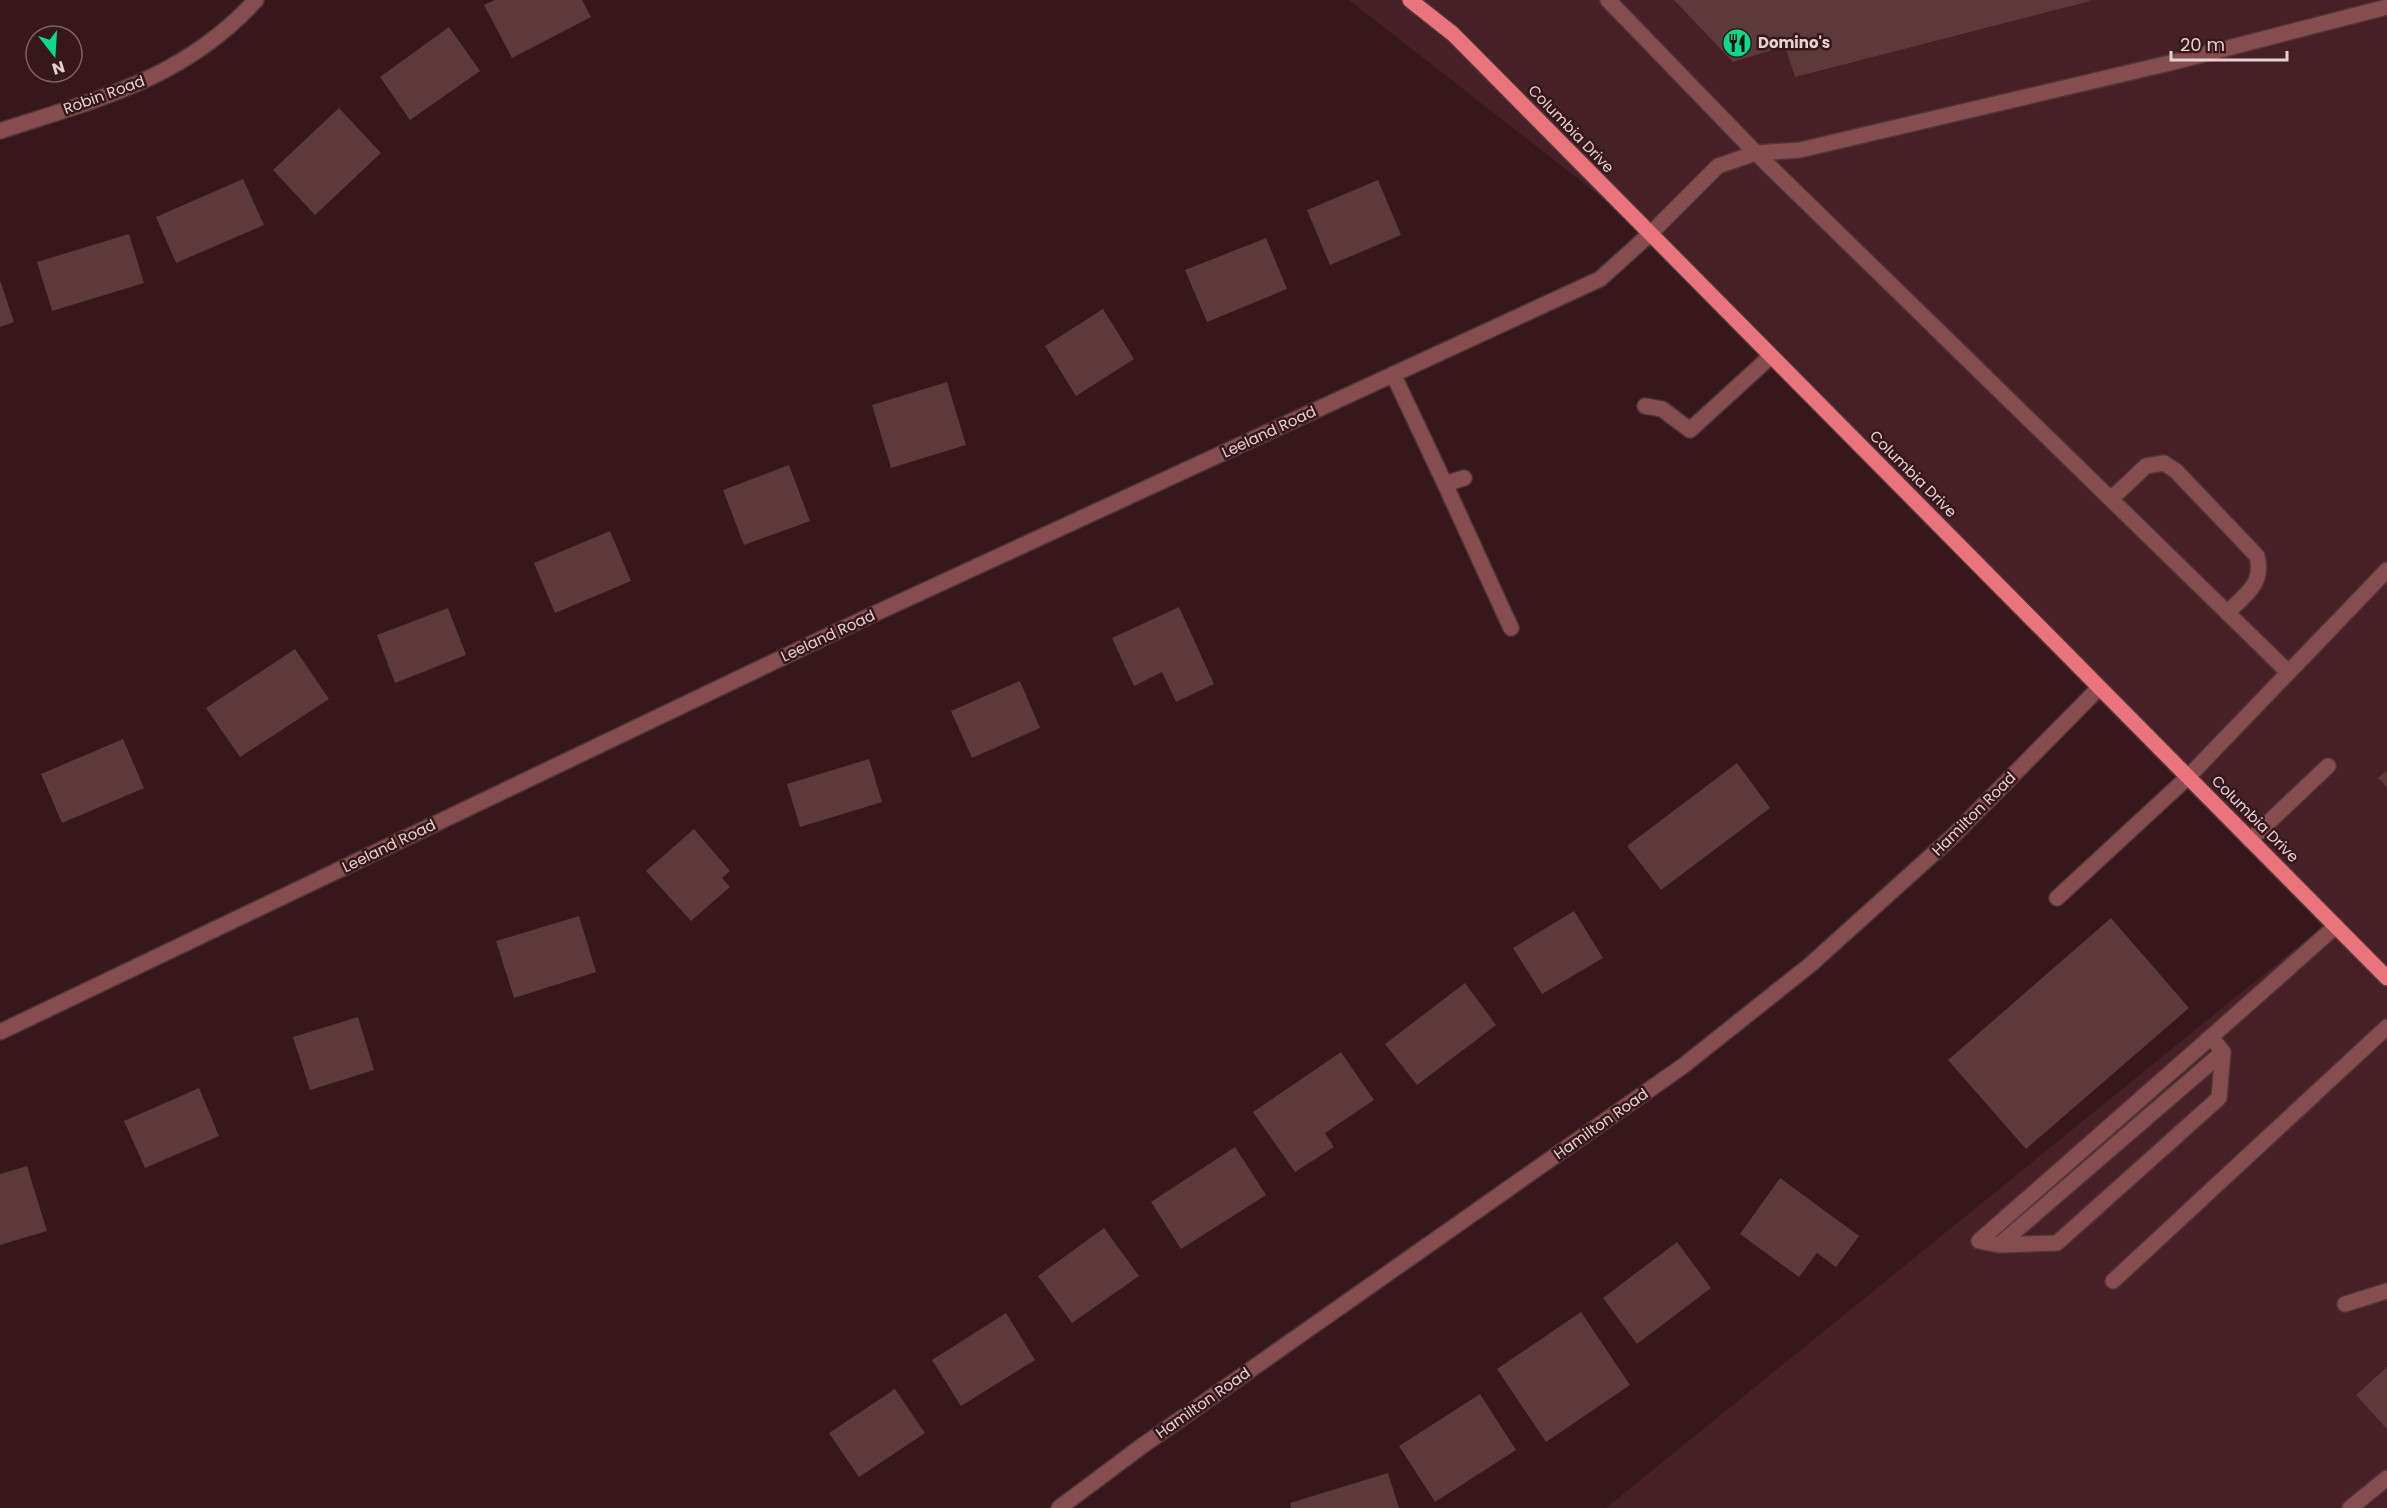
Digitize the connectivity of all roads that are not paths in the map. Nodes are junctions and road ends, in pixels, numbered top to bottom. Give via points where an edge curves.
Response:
1 (256, 0) edge
2 (1410, 0) edge
3 (1608, 0) edge
4 (2387, 7) edge
5 (0, 131) edge
6 (1756, 153) junction
7 (1650, 234) junction
8 (1771, 356) junction
9 (1393, 374) junction
10 (1645, 406) dead end
11 (1464, 478) dead end
12 (1445, 484) junction
13 (2111, 499) junction
14 (2387, 570) edge
15 (2227, 613) junction
16 (1511, 628) dead end
17 (2287, 671) junction
18 (2099, 688) junction
19 (2328, 766) dead end
20 (2188, 777) junction
21 (2250, 840) junction
22 (2057, 898) dead end
23 (2336, 926) junction
24 (2387, 978) edge
25 (2387, 1027) edge
26 (0, 1032) edge
27 (2211, 1037) junction
28 (2223, 1052) junction
29 (1999, 1245) junction
30 (2113, 1281) dead end
31 (2387, 1291) edge
32 (2345, 1304) dead end
33 (2387, 1478) edge
34 (1059, 1508) edge
35 (2350, 1508) edge

1 - 5 street, Robin Road via 196,53 133,87
2 - 7 main road, Columbia Drive via 1454,34
3 - 6 street
4 - 6 street, Leeland Road via 2174,62 1812,147
6 - 7 street, Leeland Road via 1718,166
6 - 13 street
7 - 8 main road, Columbia Drive
7 - 9 street, Leeland Road via 1600,279
8 - 10 street via 1690,430 1662,409
8 - 18 main road, Columbia Drive
9 - 12 street
9 - 26 street, Leeland Road via 861,620
11 - 12 street
12 - 16 street
13 - 15 street
13 - 15 street via 2146,466 2164,463 2176,471 2257,556 2260,570 2255,584
14 - 17 street
15 - 17 street
17 - 20 street
18 - 20 main road, Columbia Drive
18 - 34 street, Hamilton Road via 1952,837 1810,965 1683,1066
19 - 21 street
20 - 21 main road, Columbia Drive
20 - 22 street
21 - 23 main road, Columbia Drive
23 - 24 main road, Columbia Drive
23 - 27 street
25 - 30 street
27 - 28 street
27 - 29 street via 1979,1240
28 - 29 street
28 - 29 street via 2219,1098 2057,1243
31 - 32 street
33 - 35 street

